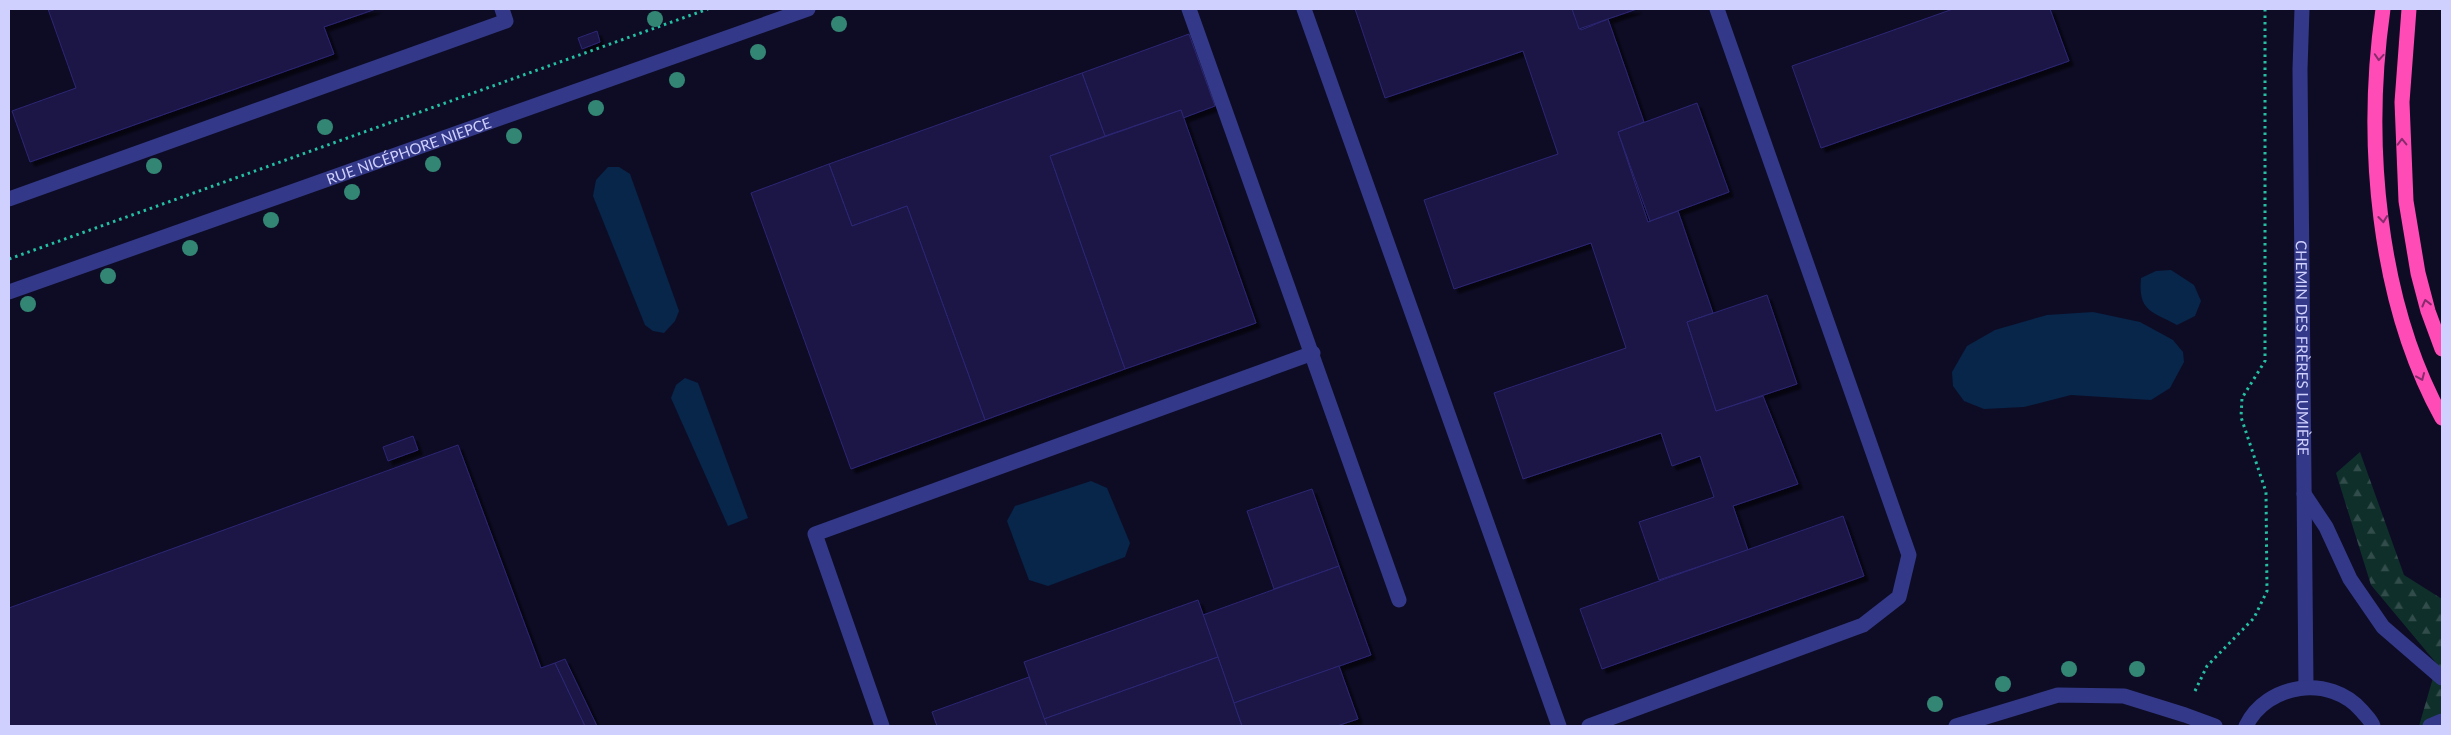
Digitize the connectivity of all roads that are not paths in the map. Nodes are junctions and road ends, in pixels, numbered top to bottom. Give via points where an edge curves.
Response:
1 (502, 9) edge
2 (808, 9) edge
3 (1189, 9) edge
4 (1304, 9) edge
5 (1717, 9) edge
6 (2302, 9) edge
7 (2382, 9) edge
8 (2409, 9) edge
9 (9, 200) edge
10 (9, 292) edge
11 (2442, 349) edge
12 (1313, 353) junction
13 (2442, 418) edge
14 (2304, 494) junction
15 (1399, 600) dead end
16 (2442, 678) edge
17 (2306, 687) junction
18 (2442, 721) edge
19 (882, 726) edge
20 (1559, 726) edge
21 (1589, 726) edge
22 (1959, 726) edge
23 (2215, 726) edge
24 (2246, 726) edge
25 (2373, 726) edge
26 (2430, 726) edge

1 - 9 street via 506,20
2 - 10 street, RUE NICÉPHORE NIEPCE
3 - 12 street
4 - 20 street
5 - 21 street via 1909,555 1898,597 1863,625
6 - 14 street, CHEMIN DES FRÈRES LUMIÈRE
7 -> 13 highway via 2376,122 2384,232 2402,326
11 -> 8 highway via 2418,273 2406,202 2402,102
12 - 15 street
12 - 19 street via 815,534
14 - 16 street via 2326,527 2350,579 2383,627
14 - 17 street, CHEMIN DES FRÈRES LUMIÈRE
17 - 24 street via 2284,691 2266,702 2250,717
17 - 25 street via 2332,691 2354,702
18 - 26 street
22 - 23 street via 2058,695 2124,696

